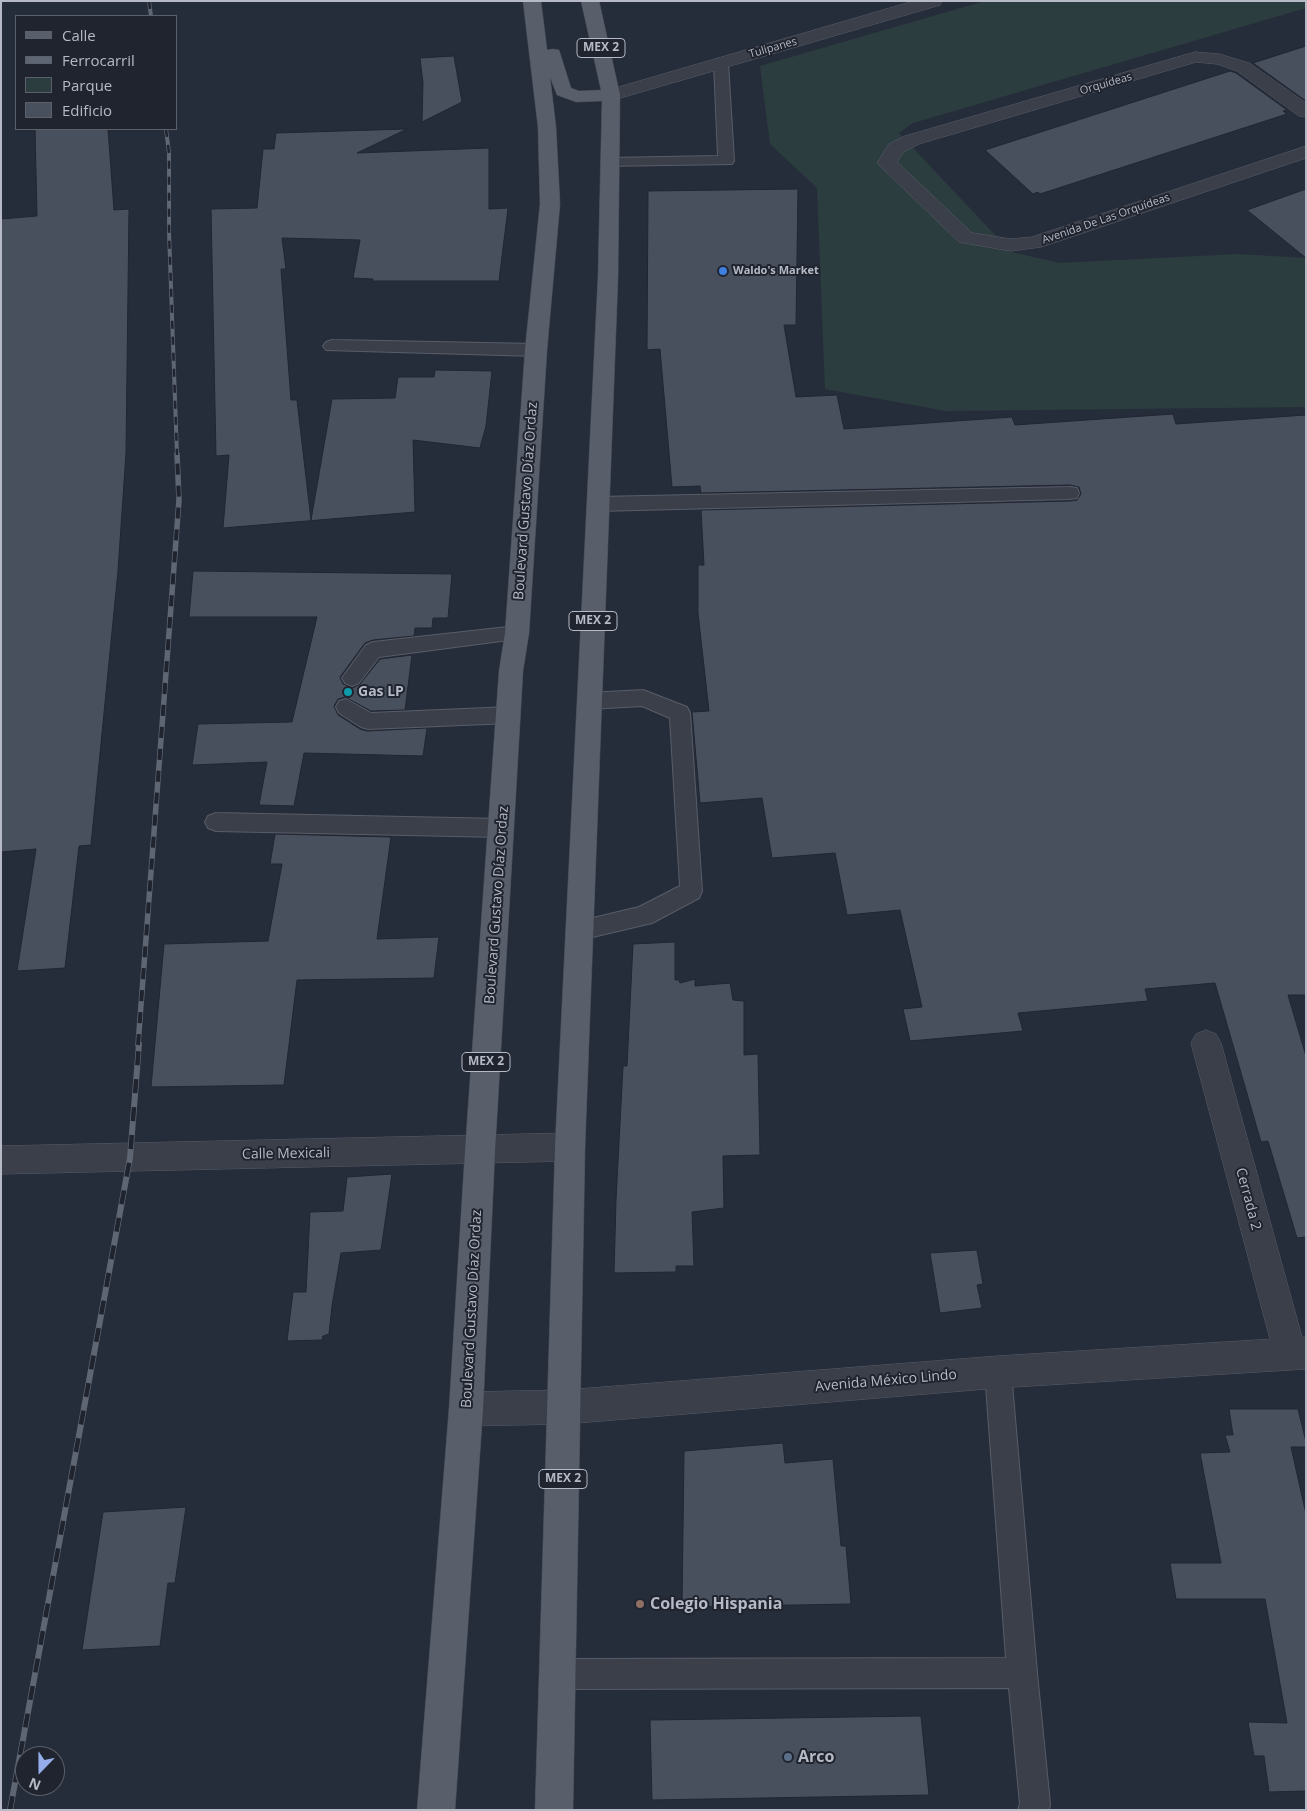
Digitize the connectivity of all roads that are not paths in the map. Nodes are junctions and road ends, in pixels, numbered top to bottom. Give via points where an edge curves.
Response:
1 (590, 1) edge
2 (934, 1) edge
3 (533, 2) edge
4 (721, 63) junction
5 (611, 95) junction
6 (1306, 112) edge
7 (896, 148) joint
8 (1306, 152) edge
9 (609, 163) junction
10 (332, 346) dead end
11 (536, 350) junction
12 (1070, 493) dead end
13 (598, 504) junction
14 (516, 634) junction
15 (352, 678) dead end
16 (589, 701) junction
17 (346, 708) dead end
18 (510, 716) junction
19 (216, 822) dead end
20 (502, 828) junction
21 (580, 930) junction
22 (1206, 1043) dead end
23 (570, 1147) junction
24 (480, 1150) junction
25 (1, 1160) edge
26 (1298, 1353) edge
27 (998, 1372) junction
28 (565, 1406) junction
29 (466, 1409) junction
30 (1022, 1673) junction
31 (558, 1674) junction
32 (436, 1810) edge
33 (554, 1810) edge
34 (1033, 1810) edge

1 - 5 main road, MEX 2
2 - 4 street, Tulipanes
3 - 5 main road via 545,22 563,91 576,97
3 - 11 main road, Boulevard Gustavo Díaz Ordaz / MEX 2 via 548,127 550,204
4 - 5 street, Tulipanes
4 - 9 lane via 726,162
5 - 9 main road, MEX 2
6 - 7 street, Orquídeas via 1243,66 1219,58 1195,58 912,140
7 - 8 street, Avenida De Las Orquídeas via 887,163 966,238 1011,244 1034,244
9 - 13 main road, MEX 2 via 608,277
10 - 11 lane
11 - 14 main road, Boulevard Gustavo Díaz Ordaz / MEX 2
12 - 13 lane
13 - 16 main road, MEX 2
14 - 15 lane via 373,650
14 - 18 main road, Boulevard Gustavo Díaz Ordaz / MEX 2
16 - 21 main road, MEX 2
16 - 21 lane via 643,698 680,713 691,891 644,916
17 - 18 lane via 368,721
18 - 20 main road, Boulevard Gustavo Díaz Ordaz / MEX 2
19 - 20 lane
20 - 24 main road, Boulevard Gustavo Díaz Ordaz / MEX 2
21 - 23 main road, MEX 2
22 - 26 street, Cerrada 2
23 - 24 street, Calle Mexicali
23 - 28 main road, MEX 2
24 - 25 street, Calle Mexicali
24 - 29 main road, Boulevard Gustavo Díaz Ordaz / MEX 2
26 - 27 street, Avenida México Lindo
27 - 28 street, Avenida México Lindo
27 - 30 lane
28 - 29 street, Avenida México Lindo
28 - 31 main road, MEX 2
29 - 32 main road, Boulevard Gustavo Díaz Ordaz / MEX 2
30 - 31 lane
30 - 34 lane
31 - 33 main road, MEX 2

